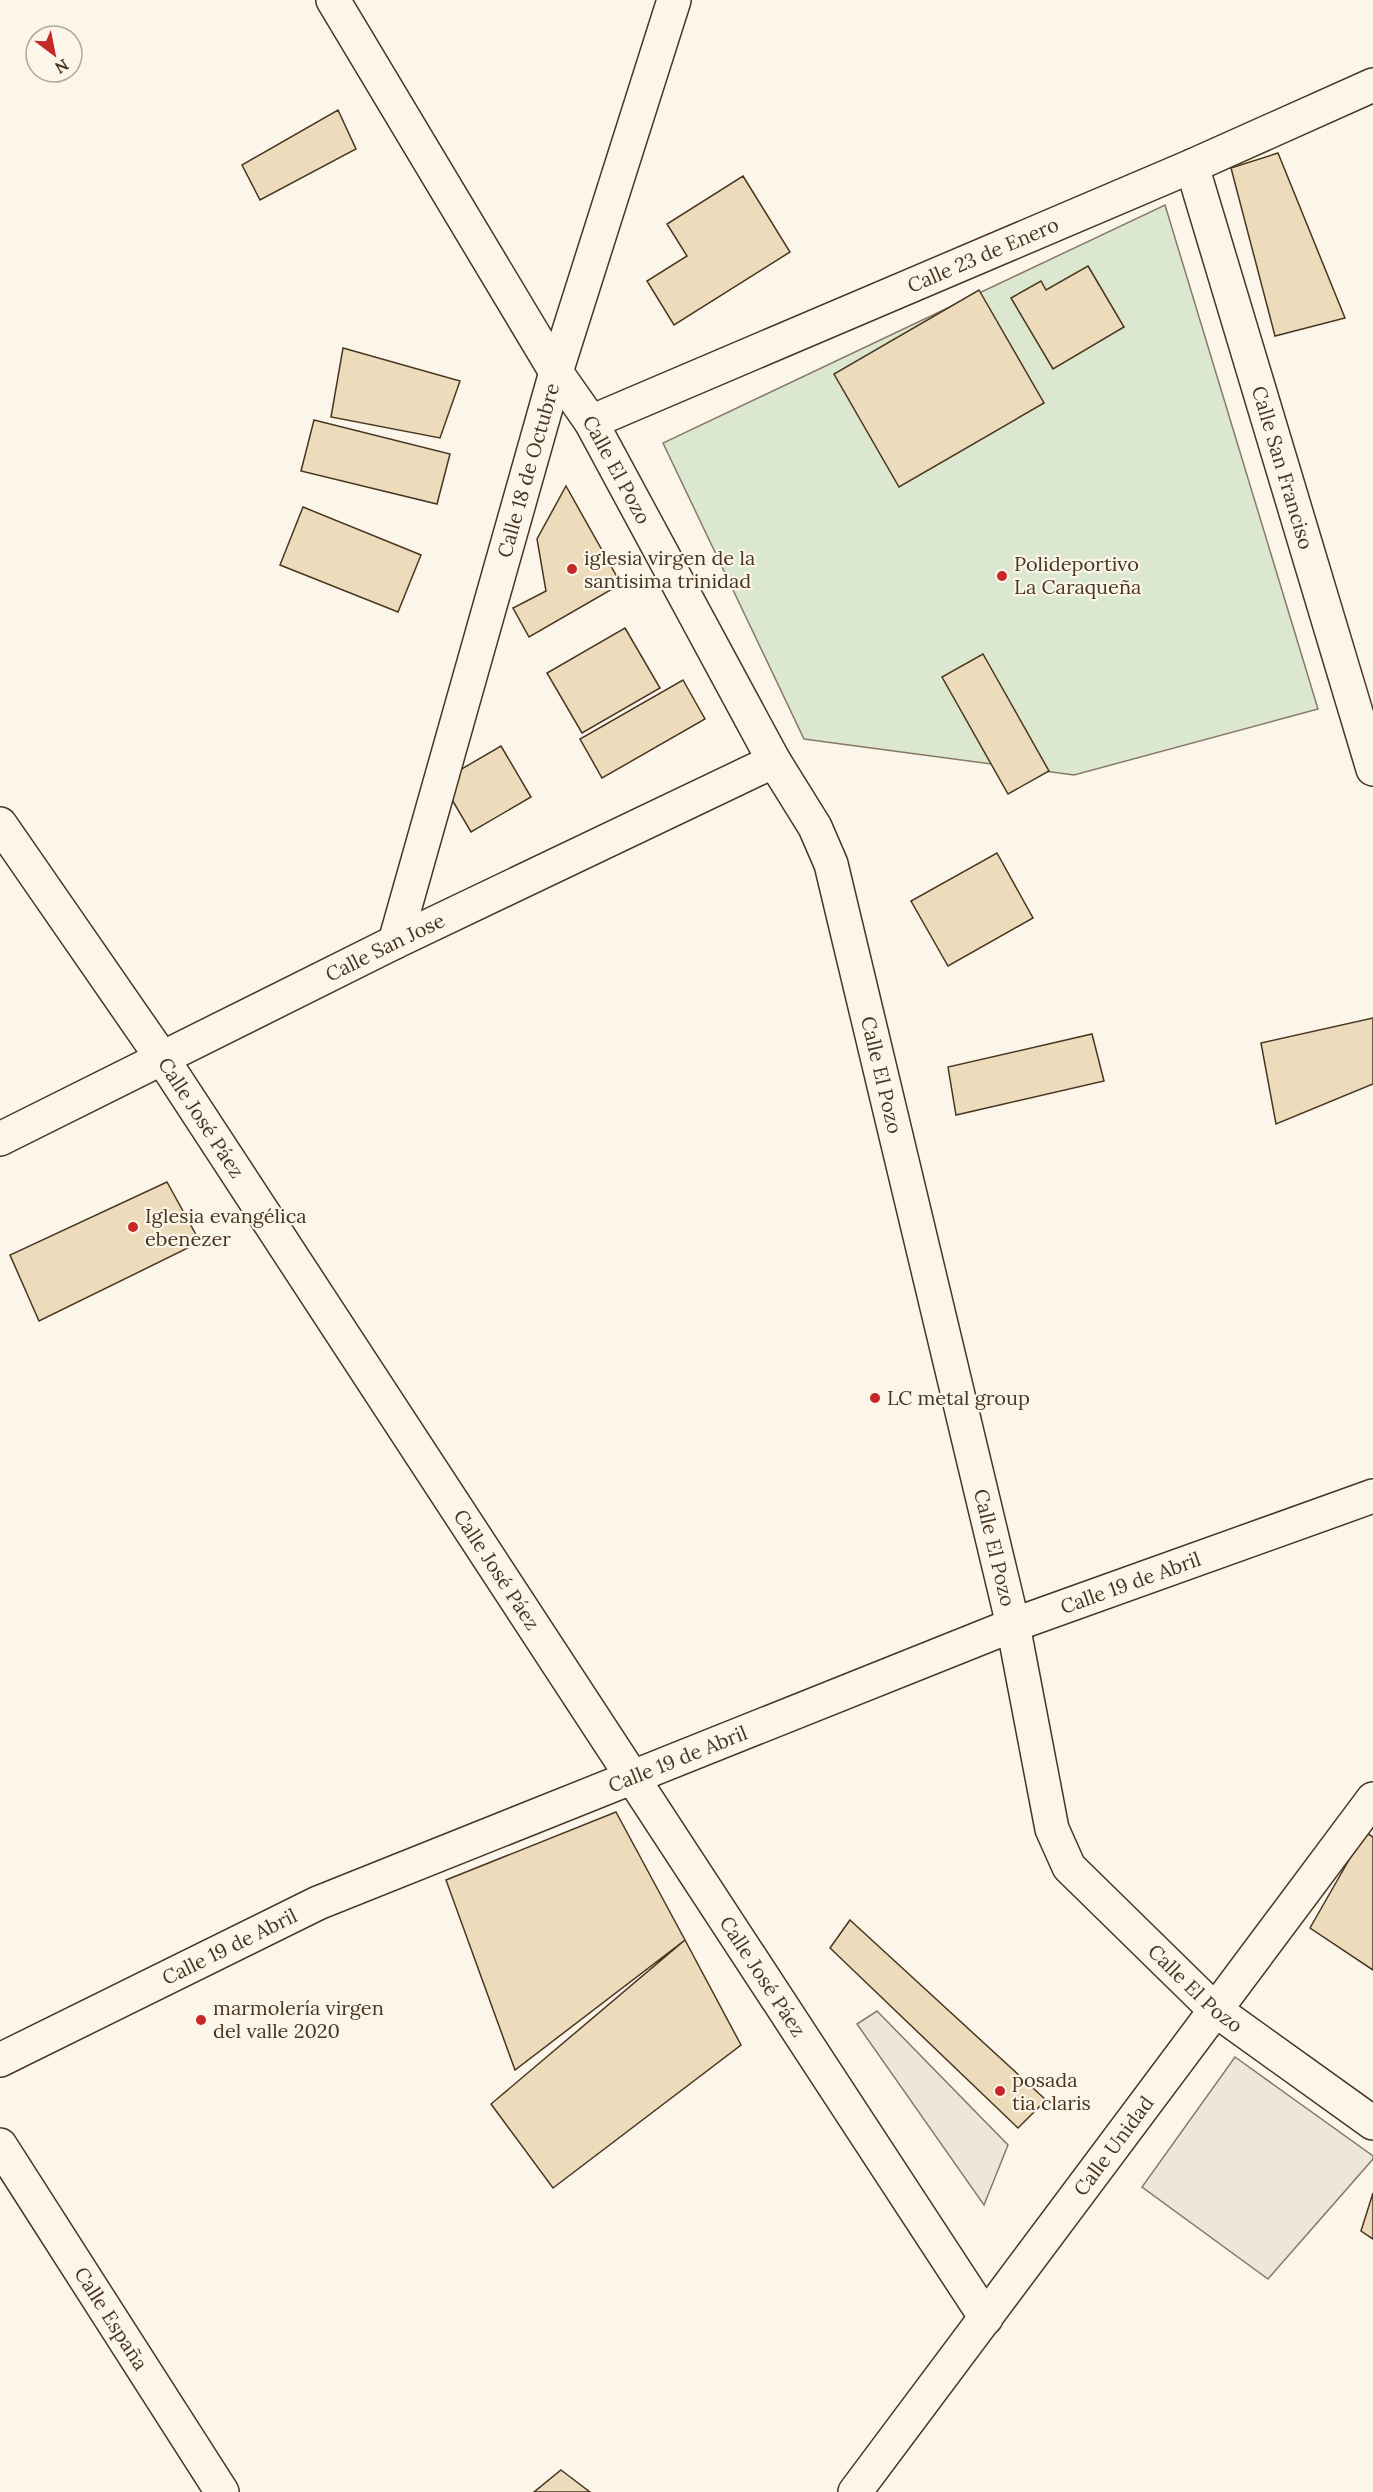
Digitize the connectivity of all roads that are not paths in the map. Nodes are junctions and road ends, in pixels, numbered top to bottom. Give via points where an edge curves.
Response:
1 (333, 0) edge
2 (675, 0) edge
3 (1373, 85) edge
4 (1192, 166) junction
5 (556, 372) junction
6 (591, 422) junction
7 (774, 761) junction
8 (1373, 769) edge
9 (0, 824) edge
10 (395, 942) junction
11 (162, 1058) junction
12 (0, 1139) edge
13 (1373, 1496) edge
14 (1013, 1625) junction
15 (630, 1776) junction
16 (1373, 1799) edge
17 (1214, 2010) junction
18 (0, 2060) edge
19 (1373, 2123) edge
20 (0, 2145) edge
21 (986, 2318) junction
22 (222, 2492) edge
23 (855, 2492) edge

1 - 5 street, Calle El Pozo
2 - 5 street, Calle 18 de Octubre
3 - 4 street, Calle 23 de Enero
4 - 6 street, Calle 23 de Enero
4 - 8 street, Calle San Franciso
5 - 6 street, Calle El Pozo
5 - 10 street, Calle 18 de Octubre
6 - 7 street, Calle El Pozo
7 - 10 street, Calle San Jose
7 - 14 street, Calle El Pozo via 815,827 831,864
9 - 11 street, Calle José Páez
10 - 11 street, Calle San Jose
11 - 12 street, Calle San Jose
11 - 15 street, Calle José Páez
13 - 14 street, Calle 19 de Abril
14 - 15 street, Calle 19 de Abril
14 - 17 street, Calle El Pozo via 1052,1828 1069,1867
15 - 18 street, Calle 19 de Abril via 318,1903
15 - 21 street, Calle José Páez
16 - 17 street, Calle Unidad
17 - 19 street, Calle El Pozo
17 - 21 street, Calle Unidad
20 - 22 street, Calle España
21 - 23 street, Calle Unidad

